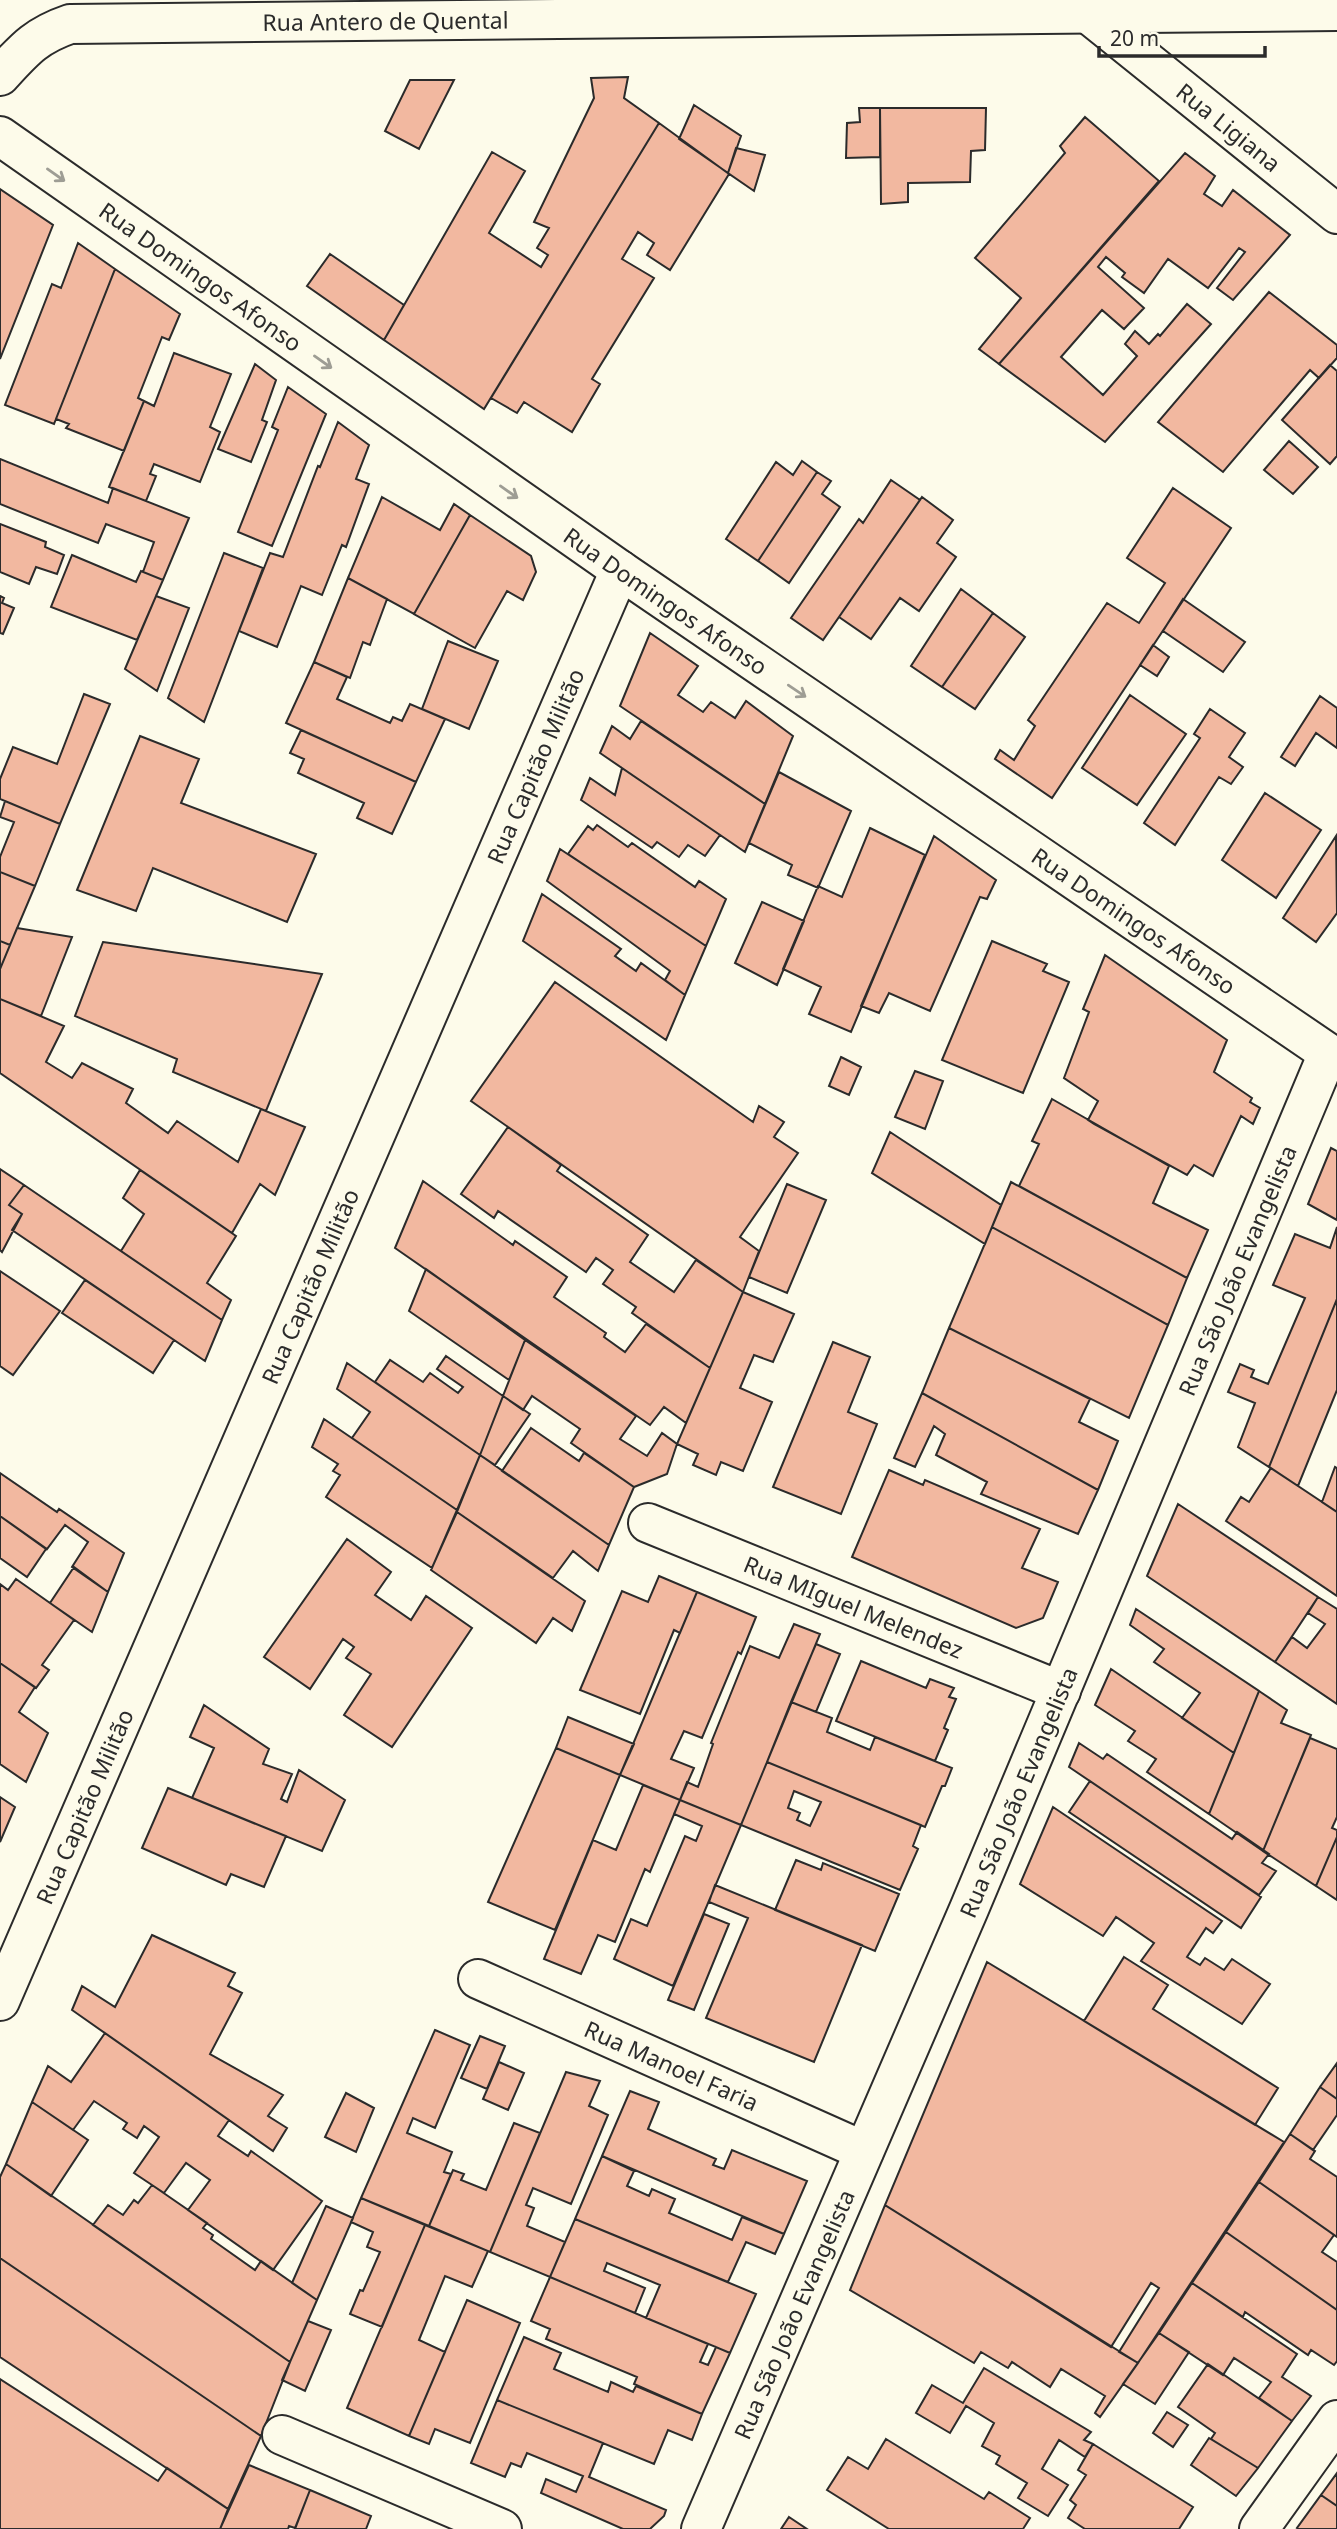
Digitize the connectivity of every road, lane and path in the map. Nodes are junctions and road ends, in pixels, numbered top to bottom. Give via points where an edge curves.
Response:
1 (1337, 11) edge
2 (1087, 13) junction
3 (0, 76) edge
4 (0, 136) edge
5 (1337, 214) edge
6 (620, 570) junction
7 (1332, 1056) edge
8 (648, 1523) dead end
9 (1061, 1690) junction
10 (478, 1979) dead end
11 (0, 2001) edge
12 (864, 2151) junction
13 (1337, 2420) edge
14 (282, 2435) dead end
15 (502, 2529) edge
16 (701, 2529) edge
17 (1259, 2529) edge

1 - 2 street, Rua Antero de Quental
2 - 3 street, Rua Antero de Quental via 69,24 47,32
2 - 5 street, Rua Ligiana
4 -> 6 street, Rua Domingos Afonso
6 -> 7 street, Rua Domingos Afonso
6 - 11 street, Rua Capitão Militão
7 - 9 street, Rua São João Evangelista
8 - 9 street, Rua MIguel Melendez
9 - 12 street, Rua São João Evangelista
10 - 12 street, Rua Manoel Faria
12 - 16 street, Rua São João Evangelista
13 - 17 street
14 - 15 street

